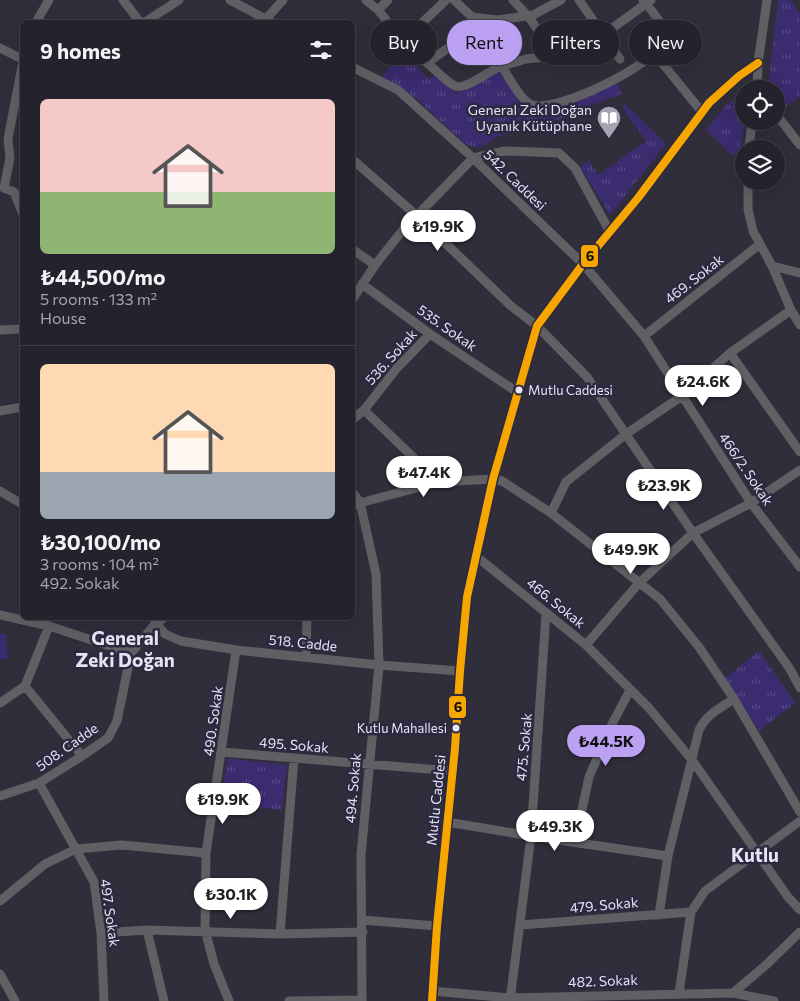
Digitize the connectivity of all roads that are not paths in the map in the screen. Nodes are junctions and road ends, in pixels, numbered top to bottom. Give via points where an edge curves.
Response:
1 (49, 0) edge
2 (123, 0) edge
3 (179, 0) edge
4 (230, 0) edge
5 (283, 0) edge
6 (366, 0) edge
7 (388, 0) edge
8 (446, 0) edge
9 (454, 0) edge
10 (513, 0) edge
11 (562, 0) edge
12 (579, 0) edge
13 (767, 0) edge
14 (646, 1) edge
15 (378, 10) junction
16 (528, 16) junction
17 (472, 17) junction
18 (37, 20) edge
19 (138, 20) edge
20 (147, 20) edge
21 (266, 20) edge
22 (269, 20) edge
23 (386, 20) edge
24 (425, 20) edge
25 (473, 20) edge
26 (592, 20) edge
27 (658, 20) edge
28 (532, 22) edge
29 (619, 22) edge
30 (0, 48) edge
31 (20, 58) edge
32 (532, 58) edge
33 (758, 63) junction
34 (429, 65) edge
35 (636, 65) edge
36 (664, 65) edge
37 (502, 66) junction
38 (355, 68) edge
39 (20, 70) edge
40 (757, 80) edge
41 (702, 112) junction
42 (785, 126) edge
43 (800, 145) edge
44 (473, 158) junction
45 (355, 162) edge
46 (748, 190) edge
47 (18, 191) edge
48 (2, 192) edge
49 (418, 216) junction
50 (610, 232) junction
51 (760, 244) junction
52 (355, 251) edge
53 (583, 264) junction
54 (375, 265) junction
55 (772, 266) junction
56 (800, 273) edge
57 (362, 284) junction
58 (355, 295) edge
59 (791, 310) junction
60 (800, 325) edge
61 (537, 326) junction
62 (20, 329) edge
63 (0, 330) edge
64 (430, 334) junction
65 (644, 336) junction
66 (730, 353) junction
67 (517, 392) junction
68 (682, 396) junction
69 (20, 406) edge
70 (364, 410) junction
71 (0, 411) edge
72 (355, 418) edge
73 (626, 434) junction
74 (800, 452) edge
75 (800, 470) edge
76 (493, 479) junction
77 (439, 482) junction
78 (0, 491) edge
79 (20, 503) edge
80 (356, 503) edge
81 (751, 503) junction
82 (551, 513) junction
83 (694, 533) junction
84 (477, 557) junction
85 (800, 567) edge
86 (639, 583) junction
87 (546, 613) junction
88 (0, 614) edge
89 (20, 619) edge
90 (24, 620) edge
91 (154, 620) edge
92 (307, 620) edge
93 (49, 626) junction
94 (586, 645) junction
95 (236, 650) junction
96 (131, 653) junction
97 (306, 657) junction
98 (379, 665) junction
99 (460, 671) junction
100 (25, 686) junction
101 (800, 688) edge
102 (630, 690) junction
103 (734, 699) junction
104 (0, 703) edge
105 (222, 752) junction
106 (82, 756) junction
107 (294, 758) junction
108 (692, 760) junction
109 (369, 765) junction
110 (452, 771) junction
111 (39, 783) junction
112 (0, 796) edge
113 (800, 812) edge
114 (800, 821) edge
115 (447, 822) junction
116 (530, 836) junction
117 (575, 842) junction
118 (76, 849) junction
119 (206, 853) junction
120 (758, 854) junction
121 (668, 856) junction
122 (0, 901) edge
123 (800, 910) edge
124 (690, 912) junction
125 (659, 915) junction
126 (362, 920) junction
127 (520, 925) junction
128 (437, 926) junction
129 (147, 930) junction
130 (206, 930) junction
131 (363, 932) junction
132 (800, 932) edge
133 (101, 933) junction
134 (280, 934) junction
135 (0, 974) edge
136 (679, 993) junction
137 (727, 995) edge
138 (432, 996) edge
139 (633, 998) edge
140 (510, 999) edge
141 (15, 1001) edge
142 (104, 1001) edge
143 (164, 1001) edge
144 (229, 1001) edge
145 (289, 1001) edge
146 (362, 1001) edge
147 (774, 1001) edge

1 - 18 street
2 - 19 street
3 - 20 street
4 - 21 street
5 - 22 street
6 - 15 street
7 - 15 street
8 - 24 street
9 - 17 street
10 - 16 street
11 - 16 street
12 - 26 street
13 - 33 street
14 - 27 street
14 - 29 street
15 - 23 street
16 - 17 street via 497,20
16 - 28 street
17 - 25 street
30 - 31 street
32 - 37 street
33 - 40 street
33 - 41 street, Mutlu Caddesi via 739,76
34 - 37 street via 459,87
35 - 37 street via 605,85 545,107 530,105
36 - 41 street
38 - 44 street, 542. Caddesi via 398,90
39 - 48 street via 8,139 10,158
41 - 50 street, Mutlu Caddesi
42 - 43 street
44 - 49 street
44 - 50 street via 505,150 560,152 575,168
44 - 53 street, 542. Caddesi
45 - 49 street
46 - 51 street via 753,232
47 - 48 street
49 - 54 street
49 - 61 street via 511,306
50 - 53 street, Mutlu Caddesi
51 - 55 street
51 - 65 street, 469. Sokak
52 - 54 street
53 - 61 street, Mutlu Caddesi
53 - 65 street, 466/2. Sokak
54 - 57 street
55 - 56 street
55 - 59 street
57 - 58 street
57 - 64 street, 535. Sokak
59 - 60 street
59 - 66 street
61 - 67 street, Mutlu Caddesi
61 - 73 street via 587,377
62 - 63 street
64 - 67 street, 535. Sokak
64 - 70 street, 536. Sokak via 397,368
65 - 68 street, 466/2. Sokak
66 - 68 street
66 - 74 street
67 - 76 street, Mutlu Caddesi
68 - 73 street
68 - 81 street, 466/2. Sokak
69 - 71 street
70 - 72 street, 536. Sokak
70 - 77 street
73 - 82 street via 566,482
73 - 83 street
75 - 81 street, 466. Sokak
76 - 77 street
76 - 82 street via 502,481
76 - 84 street, Mutlu Caddesi
77 - 80 street
78 - 79 street
80 - 98 street, 494. Sokak via 376,574
81 - 83 street, 466. Sokak
81 - 85 street, 466/2. Sokak
82 - 86 street
83 - 86 street, 466. Sokak
83 - 101 street
84 - 87 street, 466. Sokak
84 - 99 street, Mutlu Caddesi via 468,597
86 - 94 street, 466. Sokak
86 - 103 street via 660,599 699,647
87 - 94 street, 466. Sokak
87 - 116 street, 475. Sokak
88 - 89 street
90 - 93 street
91 - 95 street, 518. Cadde via 165,634 181,641
91 - 96 street, 508. Cadde
92 - 97 street
93 - 96 street
93 - 100 street
94 - 102 street
95 - 97 street, 518. Cadde
95 - 105 street, 490. Sokak
96 - 106 street, 508. Cadde via 108,738
97 - 98 street, 518. Cadde
98 - 99 street, 518. Cadde
98 - 109 street, 494. Sokak
99 - 110 street, Mutlu Caddesi
100 - 104 street
100 - 106 street
102 - 108 street
102 - 117 street via 589,777
103 - 108 street via 704,721
103 - 113 street
105 - 107 street, 495. Sokak
105 - 119 street, 490. Sokak
106 - 111 street, 508. Cadde
107 - 109 street, 495. Sokak
107 - 134 street
108 - 120 street
108 - 121 street
109 - 110 street, 495. Sokak
109 - 126 street, 494. Sokak via 361,855
110 - 115 street, Mutlu Caddesi
111 - 112 street, 508. Cadde
111 - 118 street, 497. Sokak
114 - 120 street
115 - 116 street
115 - 128 street, Mutlu Caddesi
116 - 117 street
116 - 127 street, 475. Sokak
117 - 121 street
118 - 119 street via 122,845
118 - 122 street via 45,864
118 - 133 street, 497. Sokak via 94,882
119 - 130 street, 490. Sokak
120 - 123 street
120 - 124 street via 705,891
121 - 125 street
124 - 125 street, 479. Sokak
124 - 136 street
125 - 127 street, 479. Sokak
126 - 128 street
126 - 131 street, 494. Sokak
127 - 140 street, 475. Sokak
128 - 138 street, Mutlu Caddesi
129 - 130 street
129 - 133 street
129 - 143 street
130 - 134 street
130 - 144 street, 490. Sokak via 214,964
131 - 134 street
131 - 146 street, 494. Sokak
132 - 137 street via 767,964
133 - 142 street, 497. Sokak
135 - 141 street
136 - 137 street, 482. Sokak
136 - 139 street, 482. Sokak
137 - 147 street, 482. Sokak
138 - 140 street, 482. Sokak
139 - 140 street, 482. Sokak
145 - 146 street

